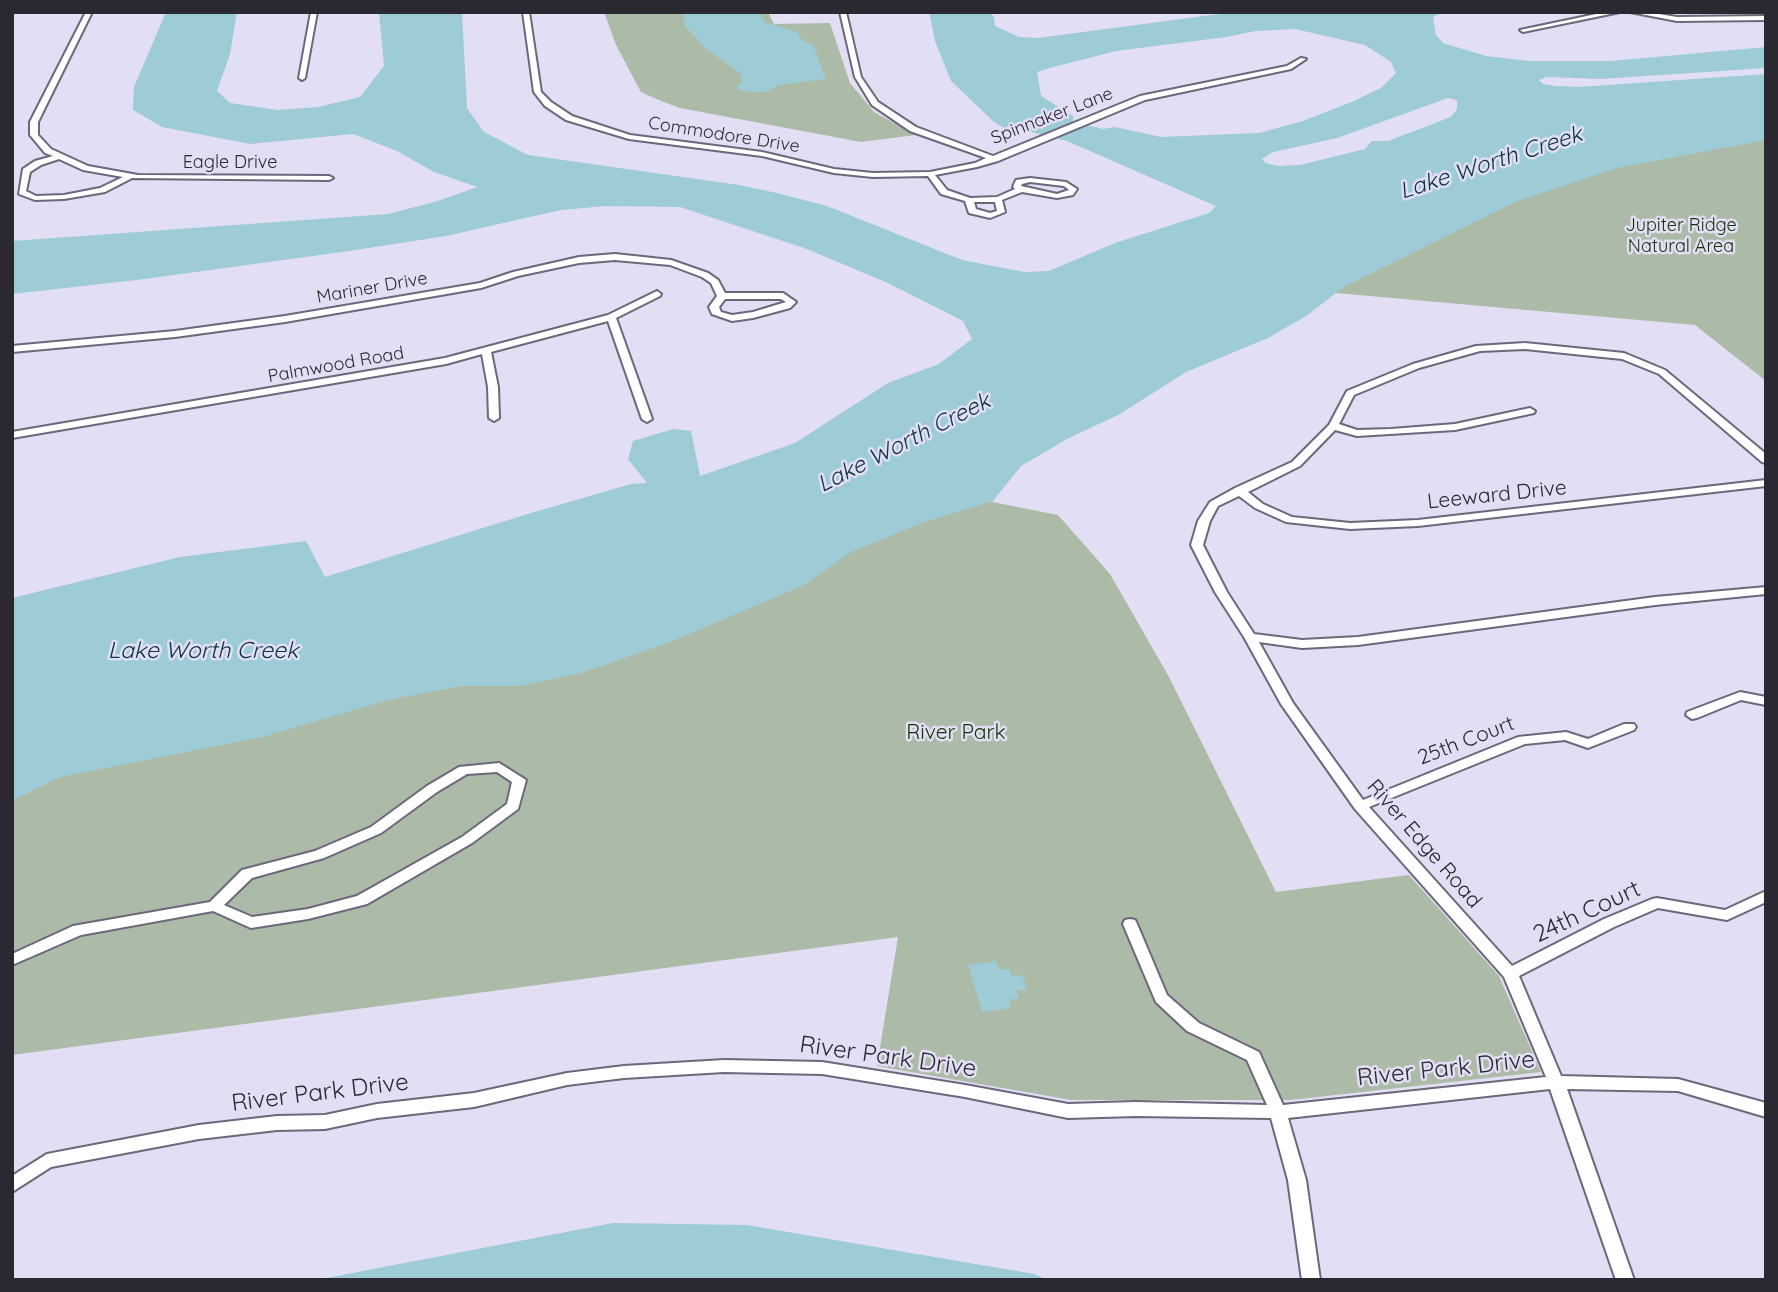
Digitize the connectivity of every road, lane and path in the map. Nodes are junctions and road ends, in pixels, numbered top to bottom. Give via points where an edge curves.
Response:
1 (89, 12) edge
2 (314, 12) edge
3 (526, 12) edge
4 (843, 12) edge
5 (1617, 12) edge
6 (1633, 12) edge
7 (1766, 18) edge
8 (1523, 30) dead end
9 (1303, 59) dead end
10 (302, 78) dead end
11 (57, 157) junction
12 (995, 159) junction
13 (930, 174) junction
14 (131, 176) junction
15 (329, 178) dead end
16 (1020, 190) junction
17 (998, 199) junction
18 (969, 200) junction
19 (657, 294) dead end
20 (722, 296) junction
21 (611, 317) junction
22 (12, 349) edge
23 (486, 351) junction
24 (1530, 411) dead end
25 (494, 418) dead end
26 (647, 419) dead end
27 (1333, 426) junction
28 (12, 435) edge
29 (1766, 460) edge
30 (1766, 483) edge
31 (1239, 490) junction
32 (1766, 590) edge
33 (1250, 637) junction
34 (1766, 701) edge
35 (1692, 715) dead end
36 (1629, 727) dead end
37 (1360, 806) junction
38 (1766, 896) edge
39 (214, 906) junction
40 (1130, 924) dead end
41 (12, 960) edge
42 (1510, 974) junction
43 (1556, 1082) junction
44 (1766, 1110) edge
45 (1278, 1112) junction
46 (12, 1185) edge
47 (1311, 1280) edge
48 (1625, 1280) edge

1 - 11 street, Eagle Drive via 34,122 38,142
2 - 10 street
3 - 13 street, Commodore Drive via 538,92 557,111 584,124 636,138 762,154 834,171
4 - 12 street, Spinnaker Lane via 858,76 875,103 913,129
5 - 8 street
6 - 7 street via 1684,19
9 - 12 street, Spinnaker Lane via 1289,68 1161,93
11 - 14 street, Eagle Drive
11 - 14 street, Eagle Drive via 26,171 22,192 41,198 64,197 102,190
12 - 13 street, Commodore Drive
13 - 18 street via 944,192
14 - 15 street, Eagle Drive
16 - 16 street via 1016,184 1030,180 1073,188 1057,195
16 - 17 street
17 - 18 street
17 - 18 street via 1001,212 990,216 972,211
19 - 21 street, Palmwood Road
20 - 20 street, Mariner Drive via 714,307 718,314 732,318 791,302 783,296
20 - 22 street, Mariner Drive via 705,275 671,263 615,257 579,260 481,285 285,319
21 - 23 street, Palmwood Road
21 - 26 street
23 - 25 street
23 - 28 street, Palmwood Road via 410,369
24 - 27 street via 1430,429 1357,433
27 - 29 street, River Edge Road via 1350,393 1416,366 1479,348 1574,349 1624,356 1662,372
27 - 31 street, River Edge Road via 1296,464
30 - 31 street, Leeward Drive via 1458,519 1350,526 1290,520 1259,506
31 - 33 street, River Edge Road via 1214,504 1196,545
32 - 33 street via 1359,641 1302,644
33 - 37 street, River Edge Road via 1287,704
34 - 35 street via 1740,696
36 - 37 street, 25th Court via 1588,744 1566,736 1523,740
37 - 42 street, River Edge Road
38 - 42 street, 24th Court via 1727,915 1657,903
39 - 39 street via 247,874 319,855 376,830 464,770 499,767 519,780 513,806 467,840 362,900 251,923
39 - 41 street via 78,930
40 - 45 street via 1161,998 1194,1027 1253,1056
42 - 43 street, River Edge Road
43 - 44 street, River Park Drive via 1678,1085
43 - 45 street, River Park Drive
43 - 48 street, River Edge Road
45 - 46 street, River Park Drive via 1068,1111 822,1068 724,1066 567,1079 474,1100 325,1122 199,1132 47,1161
45 - 47 street via 1297,1180

